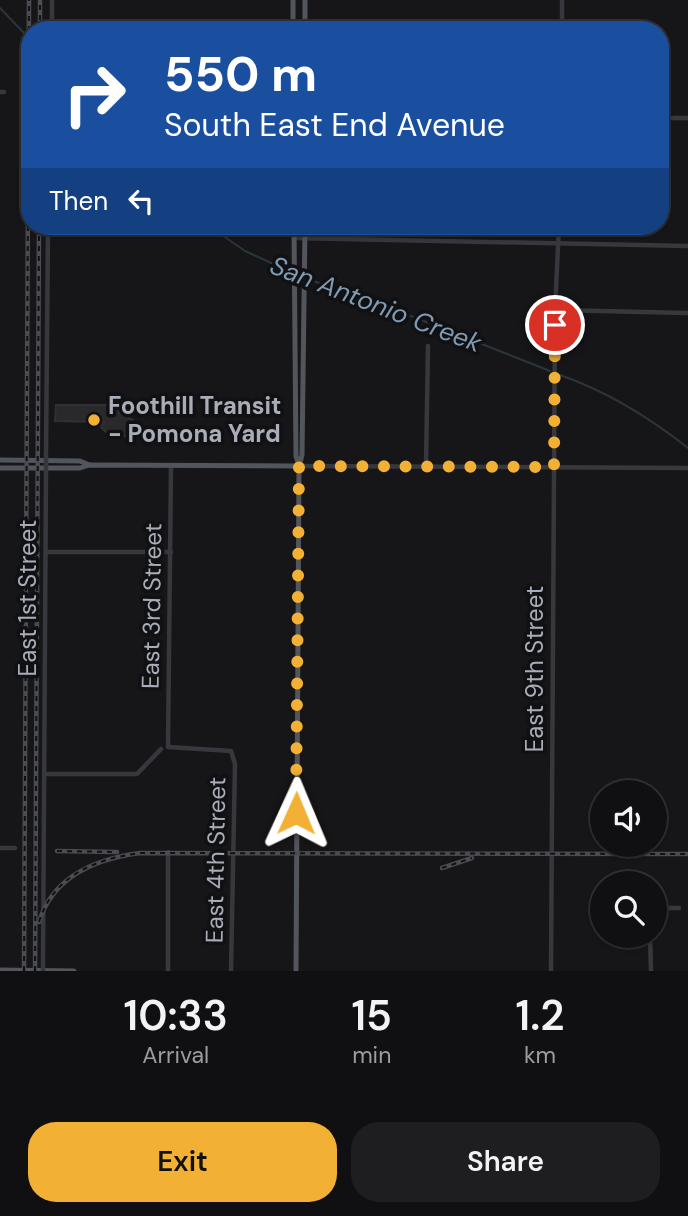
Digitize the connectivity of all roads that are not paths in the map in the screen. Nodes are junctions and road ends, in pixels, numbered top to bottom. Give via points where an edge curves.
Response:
1 (52, 0) edge
2 (293, 0) edge
3 (305, 0) edge
4 (562, 0) edge
5 (52, 21) edge
6 (293, 21) edge
7 (305, 21) edge
8 (562, 21) edge
9 (669, 118) edge
10 (688, 118) edge
11 (47, 235) edge
12 (559, 235) edge
13 (294, 238) joint
14 (304, 238) junction
15 (559, 243) junction
16 (688, 246) edge
17 (555, 310) junction
18 (688, 313) edge
19 (428, 346) dead end
20 (0, 460) edge
21 (89, 465) junction
22 (171, 465) junction
23 (299, 466) junction
24 (426, 466) junction
25 (554, 467) junction
26 (0, 468) edge
27 (688, 468) edge
28 (47, 552) junction
29 (171, 552) junction
30 (161, 750) dead end
31 (231, 751) joint
32 (44, 774) junction
33 (0, 848) edge
34 (15, 848) dead end
35 (168, 852) dead end
36 (667, 908) edge
37 (679, 908) dead end
38 (650, 948) edge
39 (43, 968) edge
40 (0, 970) edge
41 (74, 971) edge
42 (168, 971) edge
43 (231, 971) edge
44 (296, 971) edge
45 (551, 971) edge
46 (651, 971) edge

1 - 5 street
2 - 6 main road
3 - 7 main road
4 - 8 street
9 - 10 street
11 - 28 street, East 1st Street, bridge
12 - 15 street, East 9th Street
13 - 14 street
13 - 23 main road
14 - 15 street
14 - 23 main road
15 - 16 street
15 - 17 street, East 9th Street
17 - 18 street
17 - 25 street, East 9th Street
19 - 24 street
20 - 21 main road
21 - 22 main road
21 - 26 main road
22 - 23 main road
22 - 29 street, East 3rd Street
23 - 24 street
23 - 44 main road
24 - 25 street
25 - 27 street
25 - 45 street, East 9th Street
28 - 29 street
28 - 32 street, East 1st Street
29 - 31 street, East 3rd Street via 168,747
30 - 32 street via 137,774
31 - 43 street, East 4th Street via 235,764
32 - 39 street, East 1st Street
33 - 34 street
35 - 42 street
36 - 37 street
38 - 46 street
40 - 41 main road

